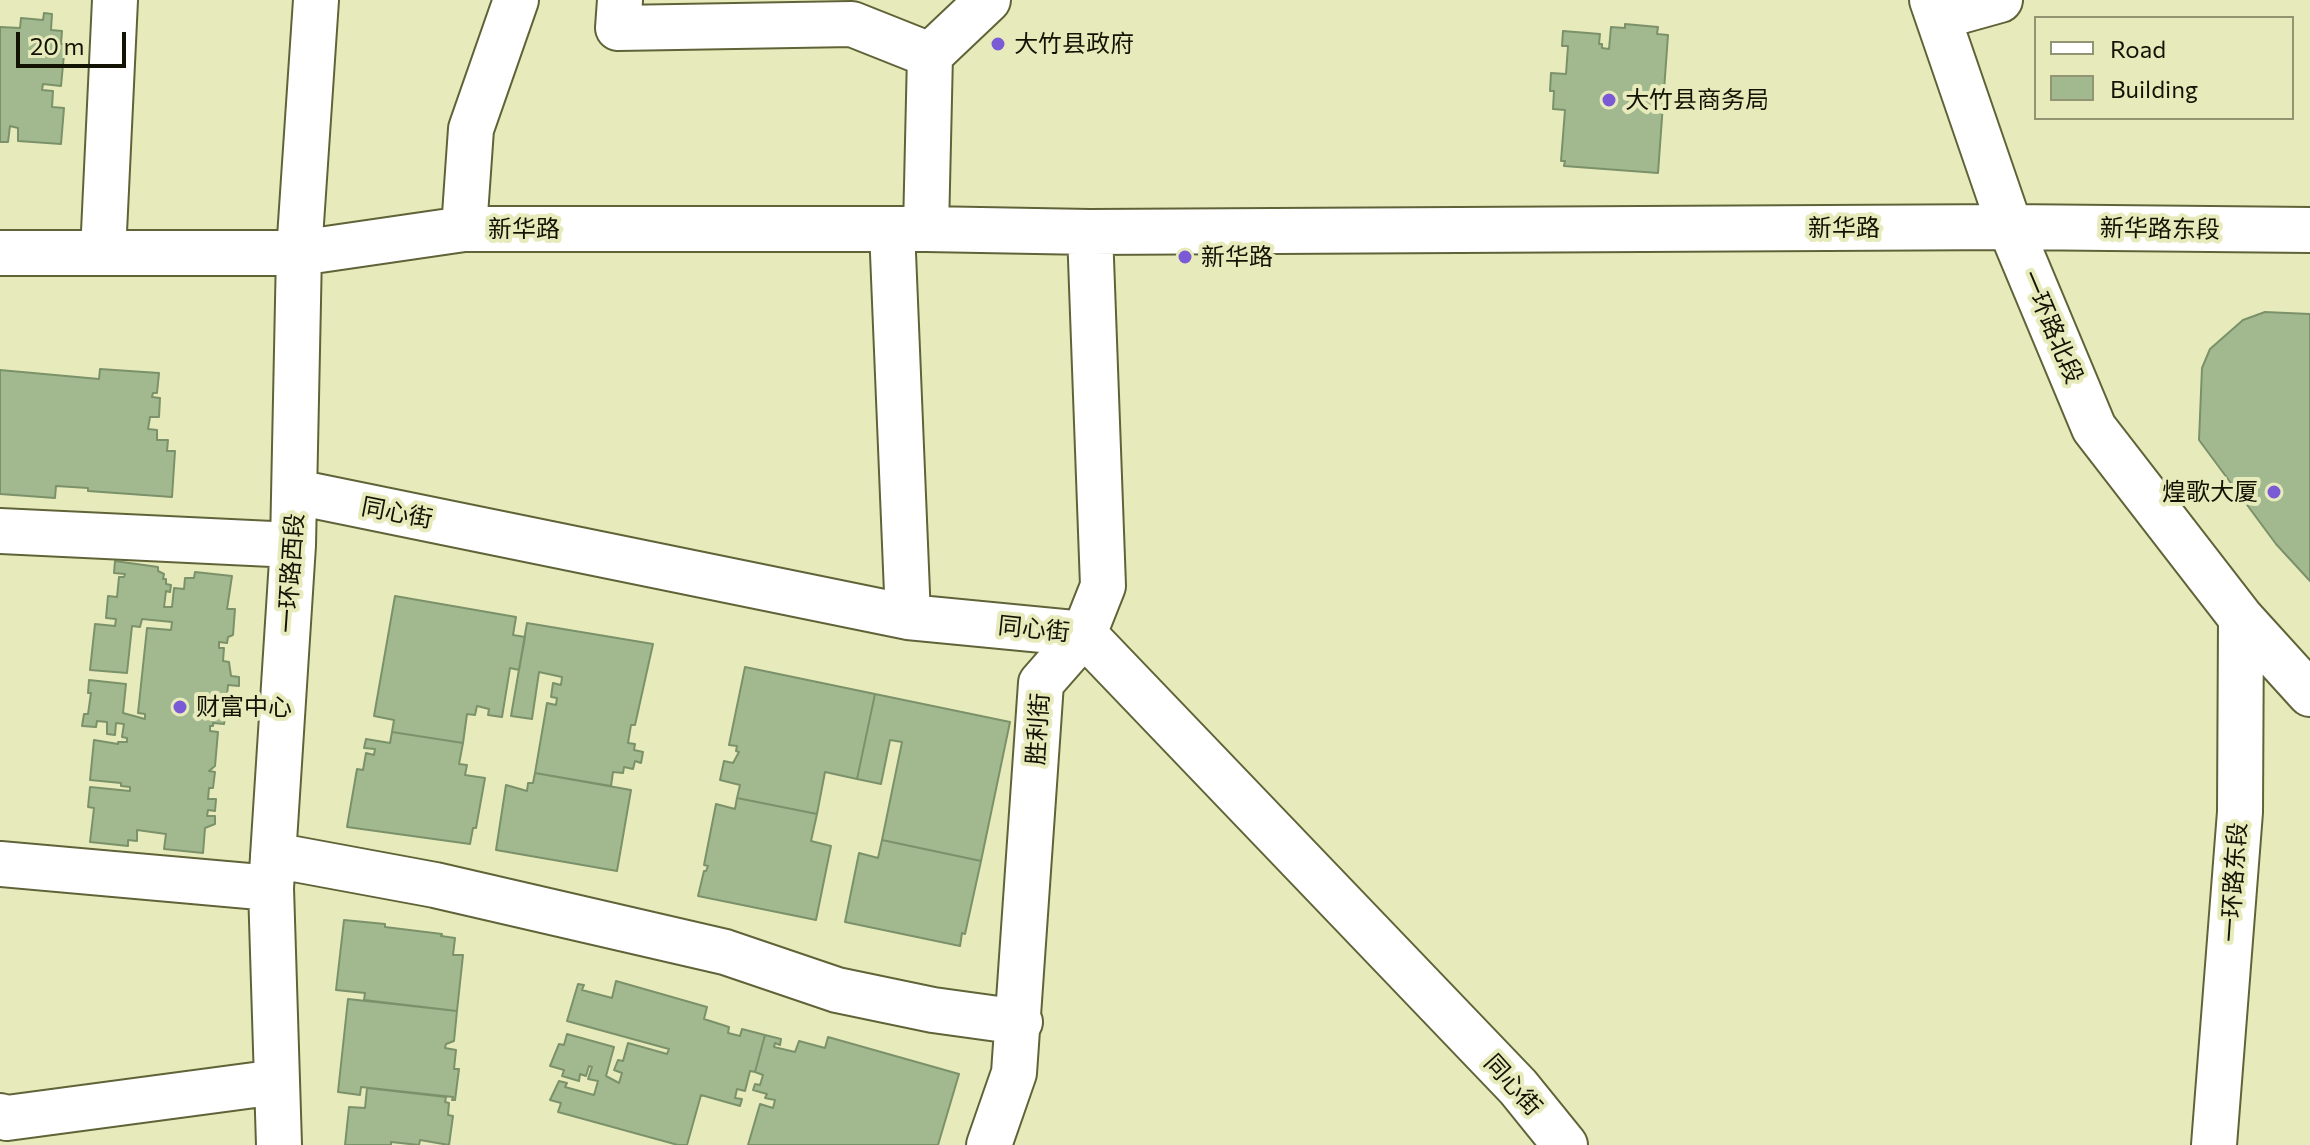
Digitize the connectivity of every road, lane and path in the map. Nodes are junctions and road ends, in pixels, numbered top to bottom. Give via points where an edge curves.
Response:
1 (115, 0) edge
2 (316, 0) edge
3 (516, 0) edge
4 (620, 0) edge
5 (988, 0) edge
6 (2000, 0) edge
7 (1935, 9) edge
8 (930, 55) junction
9 (2010, 227) junction
10 (464, 229) junction
11 (909, 229) junction
12 (2310, 230) edge
13 (1090, 232) junction
14 (0, 253) edge
15 (103, 253) junction
16 (299, 253) junction
17 (296, 492) junction
18 (0, 531) edge
19 (293, 545) junction
20 (908, 617) junction
21 (2241, 618) junction
22 (1084, 634) junction
23 (2310, 694) edge
24 (0, 864) edge
25 (272, 872) junction
26 (1020, 1022) junction
27 (277, 1082) junction
28 (0, 1116) edge
29 (279, 1145) edge
30 (989, 1145) edge
31 (1565, 1145) edge
32 (2214, 1145) edge

1 - 15 street
2 - 16 street, 一环路西段
3 - 10 street via 471,129
4 - 8 street via 618,28 852,24
5 - 8 street
6 - 7 street
7 - 9 street, 一环路北段
8 - 11 street
9 - 12 street, 新华路东段
9 - 13 street, 新华路
9 - 21 street, 一环路北段 via 2094,428
10 - 11 street, 新华路
10 - 16 street, 新华路
11 - 13 street, 新华路
11 - 20 street
13 - 22 street, 胜利街 via 1103,586
14 - 15 street, 新华路
15 - 16 street, 新华路
16 - 17 street, 一环路西段
17 - 19 street, 一环路西段
17 - 20 street, 同心街
18 - 19 street
19 - 25 street, 一环路西段
20 - 22 street, 同心街
21 - 23 street, 一环路北段
21 - 32 street, 一环路东段 via 2240,812
22 - 26 street, 胜利街 via 1041,683
22 - 31 street, 同心街 via 1518,1087
24 - 25 street
25 - 26 street via 435,885 725,952 837,990
25 - 27 street, 一环路西段
26 - 30 street, 胜利街 via 1014,1073
27 - 28 street
27 - 29 street, 一环路西段

